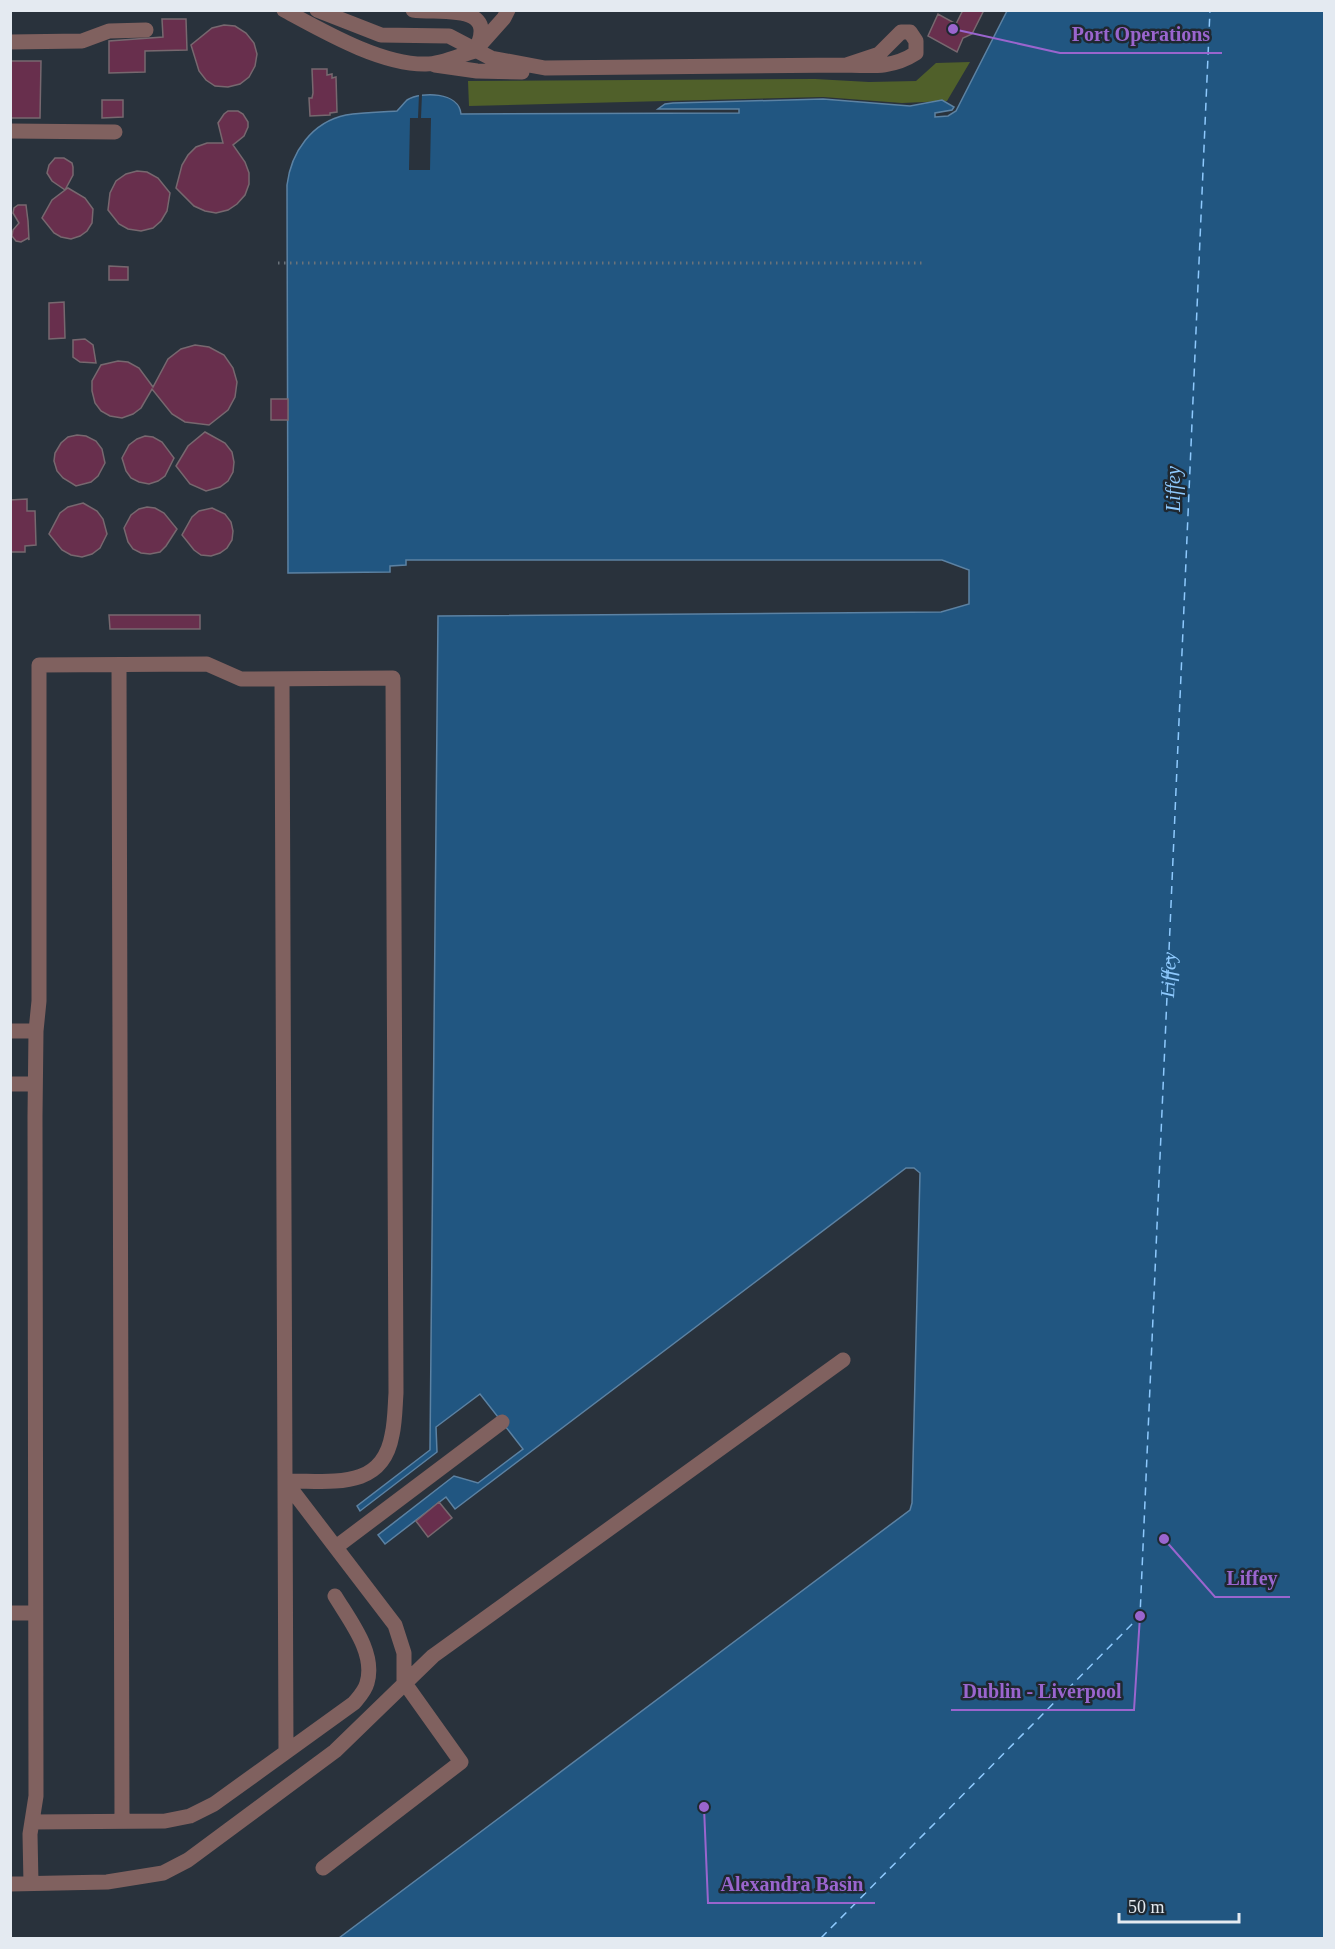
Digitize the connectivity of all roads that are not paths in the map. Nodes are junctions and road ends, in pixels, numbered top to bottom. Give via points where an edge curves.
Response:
1 (284, 10) edge
2 (317, 10) edge
3 (413, 10) edge
4 (508, 10) edge
5 (146, 30) dead end
6 (10, 42) edge
7 (475, 51) junction
8 (428, 64) junction
9 (846, 65) dead end
10 (545, 68) junction
11 (10, 131) edge
12 (115, 132) dead end
13 (119, 665) junction
14 (282, 679) junction
15 (10, 1031) edge
16 (36, 1031) junction
17 (10, 1084) edge
18 (35, 1084) junction
19 (843, 1360) dead end
20 (502, 1422) dead end
21 (285, 1480) junction
22 (336, 1547) junction
23 (335, 1596) dead end
24 (10, 1613) edge
25 (35, 1613) junction
26 (404, 1682) junction
27 (286, 1752) junction
28 (122, 1821) junction
29 (32, 1822) junction
30 (322, 1868) dead end
31 (10, 1884) edge
32 (31, 1884) junction

1 - 8 street via 347,42 396,60
2 - 7 street via 381,35 449,36
3 - 7 street via 472,16 482,29
4 - 7 street
5 - 6 street via 109,31 82,41
7 - 8 street
7 - 10 street via 490,58
8 - 10 street via 477,71
9 - 10 street
11 - 12 street
13 - 14 street via 207,664 241,679
13 - 16 street via 39,665
13 - 28 street
14 - 21 street
14 - 21 street via 393,678 394,702 396,1393 392,1436 386,1455 373,1472 355,1480
15 - 16 street
16 - 18 street
17 - 18 street
18 - 25 street
19 - 26 street via 433,1656
20 - 22 street
21 - 22 street
21 - 27 street
22 - 26 street via 395,1625 404,1653
23 - 27 street via 367,1656 367,1684 354,1703
24 - 25 street
25 - 29 street via 36,1796
26 - 30 street via 461,1762
26 - 32 street via 334,1751 188,1860 164,1873 107,1882
27 - 28 street via 214,1804 190,1816 165,1821
28 - 29 street
29 - 32 street
31 - 32 street

